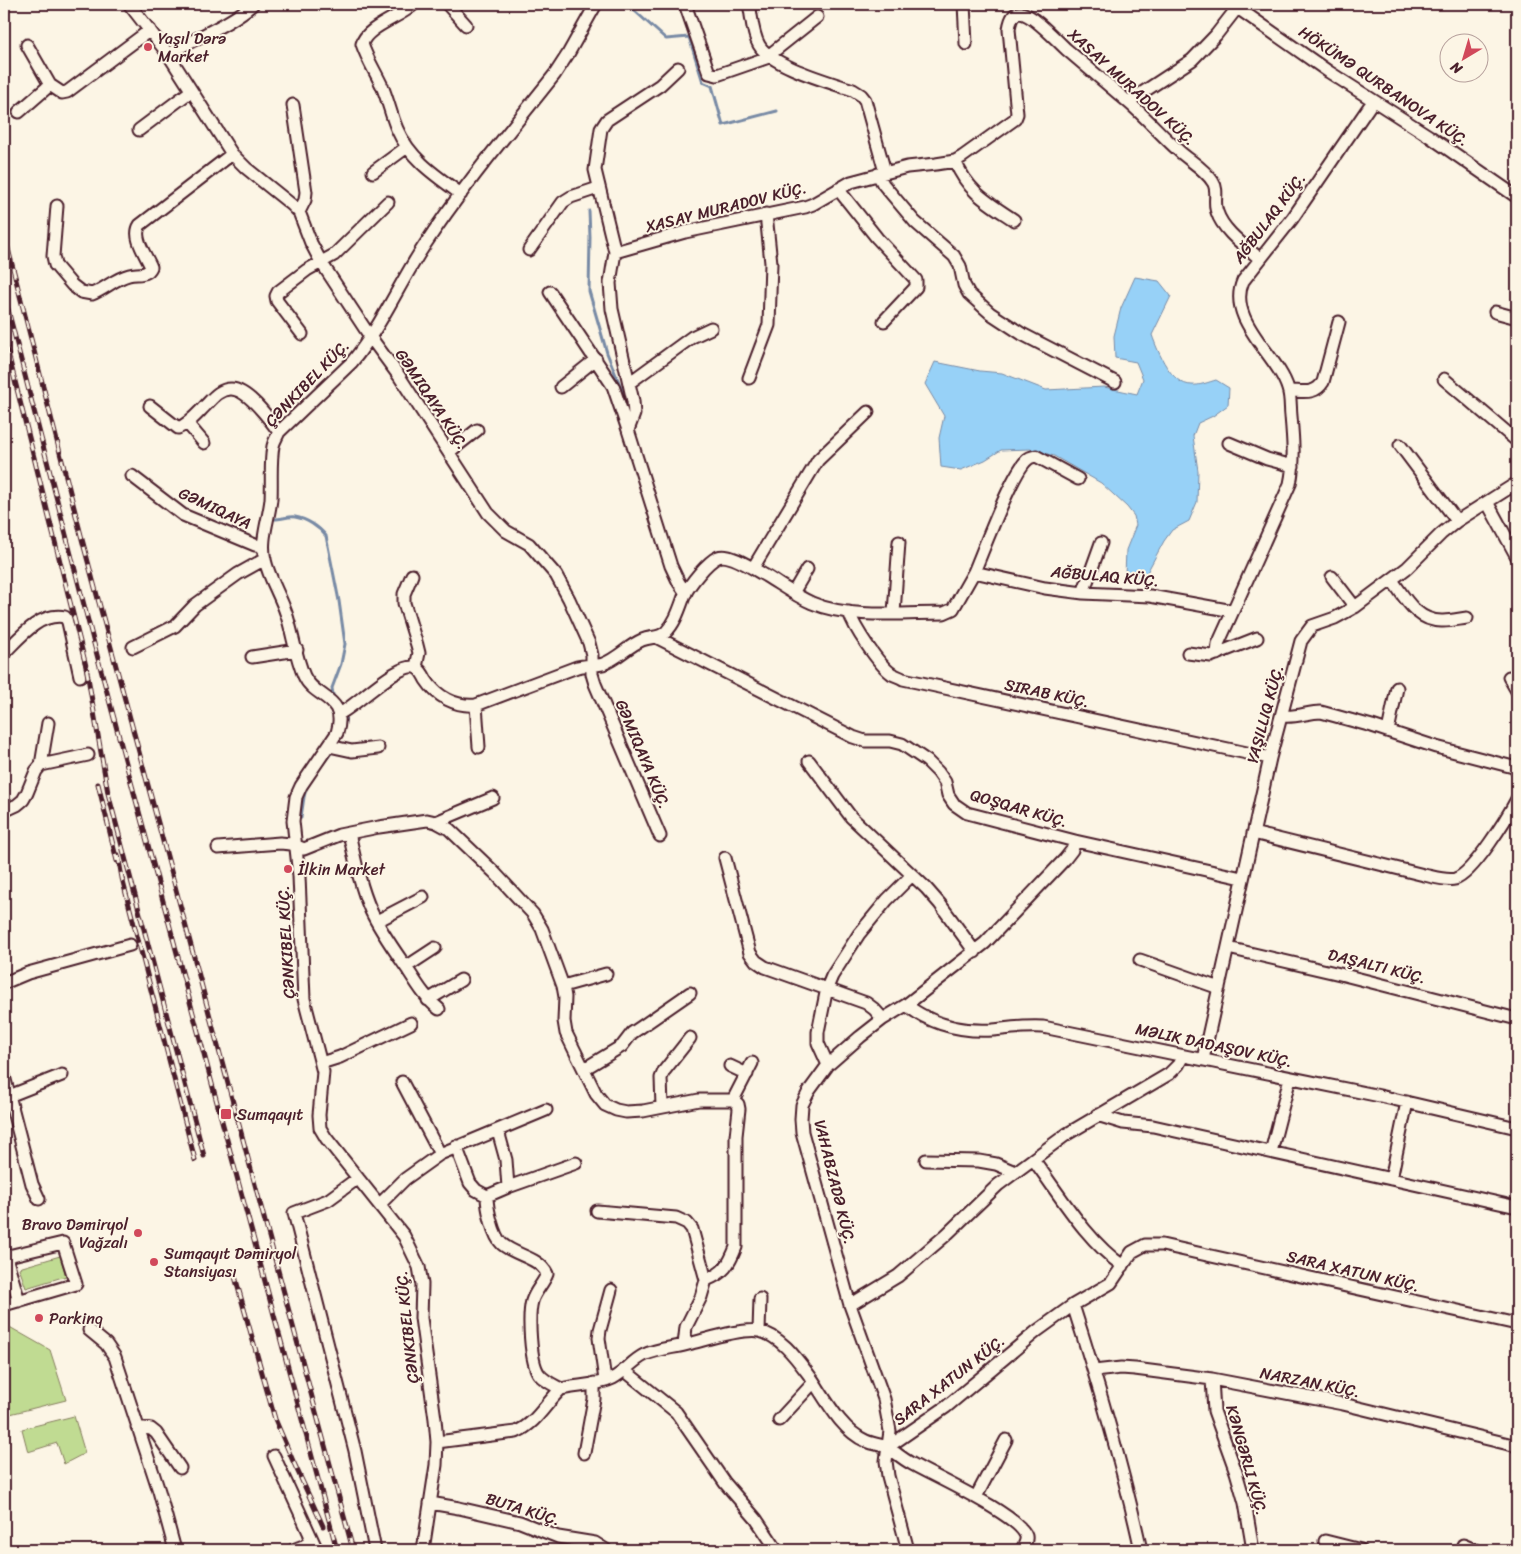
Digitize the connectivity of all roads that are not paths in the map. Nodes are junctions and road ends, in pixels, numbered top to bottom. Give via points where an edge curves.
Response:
1 (129, 4) edge
2 (253, 4) edge
3 (414, 4) edge
4 (447, 4) edge
5 (596, 4) edge
6 (685, 4) edge
7 (749, 4) edge
8 (964, 4) edge
9 (1235, 6) edge
10 (817, 17) dead end
11 (466, 25) dead end
12 (150, 30) junction
13 (27, 44) dead end
14 (966, 44) dead end
15 (168, 54) junction
16 (769, 56) junction
17 (678, 68) dead end
18 (50, 86) junction
19 (191, 92) junction
20 (1373, 101) junction
21 (1128, 102) junction
22 (293, 105) dead end
23 (19, 112) dead end
24 (139, 130) dead end
25 (407, 147) junction
26 (232, 154) junction
27 (955, 160) junction
28 (374, 172) dead end
29 (881, 173) junction
30 (598, 188) junction
31 (838, 189) junction
32 (462, 194) junction
33 (1517, 197) edge
34 (388, 202) dead end
35 (57, 206) dead end
36 (299, 212) junction
37 (766, 214) junction
38 (1014, 220) dead end
39 (529, 250) dead end
40 (616, 252) junction
41 (1260, 259) junction
42 (321, 262) junction
43 (550, 292) dead end
44 (1494, 312) dead end
45 (1517, 318) edge
46 (884, 321) dead end
47 (1339, 322) dead end
48 (712, 328) dead end
49 (302, 334) dead end
50 (371, 338) junction
51 (596, 360) junction
52 (749, 378) dead end
53 (1444, 379) dead end
54 (1115, 382) dead end
55 (629, 383) junction
56 (561, 387) dead end
57 (1289, 391) junction
58 (150, 406) dead end
59 (868, 412) dead end
60 (187, 423) junction
61 (477, 430) dead end
62 (628, 430) junction
63 (279, 432) junction
64 (1517, 441) edge
65 (204, 443) dead end
66 (1230, 443) dead end
67 (1400, 446) dead end
68 (449, 452) junction
69 (1293, 466) junction
70 (132, 476) dead end
71 (1078, 478) dead end
72 (1517, 483) edge
73 (1487, 502) junction
74 (1456, 521) junction
75 (899, 542) dead end
76 (1102, 543) dead end
77 (263, 546) junction
78 (1517, 557) edge
79 (265, 559) junction
80 (753, 568) junction
81 (807, 569) dead end
82 (974, 572) junction
83 (412, 575) dead end
84 (1332, 577) dead end
85 (1392, 580) junction
86 (686, 593) junction
87 (794, 593) junction
88 (1083, 593) junction
89 (1356, 607) junction
90 (1233, 611) junction
91 (849, 612) junction
92 (894, 613) junction
93 (1467, 618) dead end
94 (658, 638) junction
95 (1257, 638) dead end
96 (133, 647) dead end
97 (296, 650) junction
98 (4, 653) edge
99 (1188, 653) dead end
100 (1217, 654) junction
101 (252, 657) dead end
102 (593, 666) junction
103 (416, 667) junction
104 (80, 676) dead end
105 (1509, 677) dead end
106 (1397, 688) dead end
107 (1517, 691) edge
108 (476, 705) junction
109 (339, 714) junction
110 (1282, 716) junction
111 (48, 723) dead end
112 (1388, 731) junction
113 (330, 746) junction
114 (479, 747) dead end
115 (378, 748) dead end
116 (88, 754) dead end
117 (1270, 758) junction
118 (809, 761) dead end
119 (41, 765) junction
120 (1517, 768) edge
121 (493, 798) dead end
122 (1517, 799) edge
123 (4, 811) edge
124 (436, 822) junction
125 (349, 833) junction
126 (1253, 833) junction
127 (660, 836) dead end
128 (1075, 841) junction
129 (295, 845) junction
130 (218, 848) dead end
131 (725, 858) dead end
132 (912, 875) junction
133 (1242, 878) junction
134 (423, 897) dead end
135 (377, 921) junction
136 (130, 945) dead end
137 (435, 948) dead end
138 (1228, 948) junction
139 (974, 952) junction
140 (1140, 960) dead end
141 (406, 967) junction
142 (606, 974) dead end
143 (460, 980) dead end
144 (4, 983) edge
145 (564, 986) junction
146 (827, 988) junction
147 (1219, 988) junction
148 (690, 993) dead end
149 (428, 1000) junction
150 (906, 1005) junction
151 (439, 1009) dead end
152 (883, 1019) junction
153 (1517, 1019) edge
154 (410, 1023) dead end
155 (690, 1038) dead end
156 (1183, 1056) junction
157 (1203, 1060) junction
158 (321, 1063) junction
159 (828, 1065) junction
160 (730, 1066) dead end
161 (584, 1069) junction
162 (62, 1075) dead end
163 (4, 1076) edge
164 (1290, 1078) junction
165 (402, 1082) dead end
166 (8, 1096) junction
167 (733, 1100) junction
168 (1407, 1102) junction
169 (662, 1107) junction
170 (546, 1110) dead end
171 (1097, 1115) junction
172 (1517, 1128) edge
173 (498, 1131) junction
174 (456, 1146) junction
175 (1271, 1152) junction
176 (440, 1154) junction
177 (1033, 1159) junction
178 (926, 1160) dead end
179 (576, 1163) dead end
180 (1014, 1172) junction
181 (358, 1178) junction
182 (1391, 1179) junction
183 (508, 1187) junction
184 (487, 1196) junction
185 (39, 1199) dead end
186 (380, 1204) junction
187 (1517, 1207) edge
188 (597, 1211) dead end
189 (5, 1257) edge
190 (1122, 1266) junction
191 (706, 1280) junction
192 (610, 1290) dead end
193 (760, 1299) dead end
194 (19, 1301) junction
195 (4, 1305) edge
196 (850, 1305) junction
197 (1073, 1305) junction
198 (1517, 1324) edge
199 (89, 1330) dead end
200 (759, 1331) junction
201 (684, 1345) junction
202 (624, 1370) junction
203 (1094, 1371) junction
204 (1212, 1379) junction
205 (600, 1382) junction
206 (814, 1382) junction
207 (561, 1389) junction
208 (779, 1420) dead end
209 (137, 1427) junction
210 (1006, 1440) dead end
211 (437, 1442) junction
212 (1517, 1446) edge
213 (888, 1448) junction
214 (584, 1453) dead end
215 (274, 1456) dead end
216 (180, 1468) dead end
217 (976, 1497) junction
218 (430, 1503) junction
219 (311, 1537) junction
220 (1325, 1541) dead end
221 (1463, 1545) dead end
222 (175, 1550) edge
223 (294, 1550) edge
224 (317, 1550) edge
225 (375, 1550) edge
226 (423, 1550) edge
227 (606, 1550) edge
228 (777, 1550) edge
229 (908, 1550) edge
230 (1022, 1550) edge
231 (1141, 1550) edge
232 (1253, 1550) edge
233 (1361, 1550) edge
234 (1475, 1550) edge

1 - 12 street, GƏMIQAYA KÜÇ.
2 - 15 street via 237,17
3 - 25 street via 365,35 362,44
4 - 11 street
5 - 32 street, ÇƏNKIBEL KÜÇ. via 554,74
6 - 16 street via 709,73 717,75
7 - 16 street via 755,36
8 - 14 street
9 - 20 street, HÖKÜMƏ QURBANOVA KÜÇ.
9 - 21 street via 1216,35 1192,60
10 - 16 street
12 - 15 street, GƏMIQAYA KÜÇ.
12 - 18 street via 67,92 62,93
13 - 18 street
15 - 19 street, GƏMIQAYA KÜÇ.
16 - 29 street via 786,66 861,94
17 - 30 street via 660,85 607,120 601,129 595,170
18 - 23 street
19 - 24 street
19 - 26 street, GƏMIQAYA KÜÇ.
20 - 33 street, HÖKÜMƏ QURBANOVA KÜÇ.
20 - 41 street, AĞBULAQ KÜÇ. via 1292,219
21 - 27 street, XASAY MURADOV KÜÇ. via 1028,16 1015,14 1009,29 1015,119
21 - 41 street, XASAY MURADOV KÜÇ. via 1213,183 1220,220
22 - 36 street via 306,192
25 - 28 street
25 - 32 street via 430,172
26 - 35 street via 140,225 137,236 151,267 149,271 120,278 92,294 81,292 72,285 55,265
26 - 36 street, GƏMIQAYA KÜÇ.
27 - 29 street, XASAY MURADOV KÜÇ.
27 - 38 street via 971,189
29 - 31 street, XASAY MURADOV KÜÇ.
29 - 54 street via 883,184 915,222 954,256 969,294 1022,334
30 - 39 street via 571,196 563,202
30 - 40 street
31 - 37 street, XASAY MURADOV KÜÇ. via 805,207
31 - 46 street via 916,280 916,287
32 - 50 street, ÇƏNKIBEL KÜÇ. via 406,275
34 - 42 street via 334,255
36 - 42 street, GƏMIQAYA KÜÇ.
37 - 40 street, XASAY MURADOV KÜÇ.
37 - 52 street via 772,264 769,325
40 - 55 street via 610,283 612,309
41 - 57 street, AĞBULAQ KÜÇ. via 1243,281 1239,300 1256,339 1285,380
42 - 49 street via 276,296
42 - 50 street, GƏMIQAYA KÜÇ.
43 - 51 street
44 - 45 street
47 - 57 street via 1319,388
48 - 55 street via 692,337
50 - 63 street, ÇƏNKIBEL KÜÇ. via 352,362
50 - 68 street, GƏMIQAYA KÜÇ.
51 - 56 street
51 - 62 street via 613,386
53 - 64 street
55 - 62 street via 634,414
57 - 69 street, AĞBULAQ KÜÇ.
58 - 60 street via 175,427 180,428
59 - 80 street via 818,460
60 - 63 street via 218,393 231,389 248,397
60 - 65 street
61 - 68 street
62 - 86 street via 671,566
63 - 77 street, ÇƏNKIBEL KÜÇ. via 273,450 271,498
66 - 69 street
67 - 74 street
68 - 102 street, GƏMIQAYA KÜÇ. via 496,523 529,544 556,575 589,643
69 - 90 street, AĞBULAQ KÜÇ. via 1290,484
70 - 77 street, GƏMIQAYA via 183,515
71 - 82 street via 1036,456 1028,458 1007,495
72 - 73 street
73 - 74 street
73 - 78 street
74 - 85 street
75 - 92 street
76 - 88 street
77 - 79 street, ÇƏNKIBEL KÜÇ.
79 - 96 street via 195,605 175,626
79 - 97 street, ÇƏNKIBEL KÜÇ. via 286,612
80 - 86 street via 731,557 718,557
80 - 87 street
81 - 87 street
82 - 88 street, AĞBULAQ KÜÇ.
82 - 92 street via 950,612
83 - 103 street via 404,603 419,653
84 - 89 street
85 - 89 street
85 - 93 street via 1412,607 1430,620 1441,622
86 - 94 street via 671,625
87 - 91 street via 818,605
88 - 90 street, AĞBULAQ KÜÇ. via 1150,596
89 - 110 street via 1307,631 1301,641
90 - 100 street
91 - 92 street
91 - 117 street, SIRAB KÜÇ. via 882,664 903,679
94 - 102 street via 642,640 609,661
94 - 128 street, QOŞQAR KÜÇ. via 853,737 902,744 938,772 954,804 968,813
95 - 100 street
97 - 101 street
97 - 109 street, ÇƏNKIBEL KÜÇ. via 307,681 327,696
98 - 104 street via 37,624 65,617
99 - 100 street
102 - 108 street via 576,667
102 - 127 street, GƏMIQAYA KÜÇ. via 595,684
103 - 108 street via 430,685 450,701
103 - 109 street via 388,677
105 - 107 street
106 - 112 street
108 - 114 street
109 - 113 street, ÇƏNKIBEL KÜÇ. via 339,727
110 - 112 street via 1321,712
110 - 117 street
111 - 119 street
112 - 120 street
113 - 115 street via 352,751
113 - 129 street, ÇƏNKIBEL KÜÇ. via 296,797
116 - 119 street
117 - 126 street
118 - 132 street via 851,817
119 - 123 street via 23,800
121 - 124 street
122 - 126 street via 1475,863 1457,878 1447,880
124 - 125 street via 427,820
124 - 145 street via 449,829 533,914
125 - 129 street via 304,849
125 - 135 street via 356,867
126 - 133 street
128 - 133 street, QOŞQAR KÜÇ.
128 - 139 street, VAHABZADƏ KÜÇ. via 1065,859
129 - 130 street via 280,843
129 - 158 street, ÇƏNKIBEL KÜÇ. via 304,999
131 - 146 street via 750,953 756,961
132 - 139 street via 940,904
132 - 146 street via 859,934
133 - 138 street
134 - 135 street
135 - 141 street
136 - 144 street via 28,973
137 - 141 street
138 - 147 street
138 - 153 street
139 - 150 street, VAHABZADƏ KÜÇ.
140 - 147 street
141 - 149 street
142 - 145 street
143 - 149 street
145 - 161 street via 566,1033
146 - 152 street via 866,1003
146 - 159 street via 818,1042
147 - 157 street
148 - 161 street via 632,1033 622,1046
149 - 151 street
150 - 152 street, VAHABZADƏ KÜÇ.
150 - 156 street, MƏLIK DADAŞOV KÜÇ. via 935,1023 970,1030 1043,1027
152 - 159 street, VAHABZADƏ KÜÇ.
154 - 158 street
155 - 169 street via 661,1078
156 - 157 street, MƏLIK DADAŞOV KÜÇ.
156 - 171 street via 1168,1074
157 - 164 street, MƏLIK DADAŞOV KÜÇ.
158 - 181 street, ÇƏNKIBEL KÜÇ. via 320,1128
159 - 196 street, VAHABZADƏ KÜÇ. via 802,1105 802,1132
160 - 167 street via 749,1068
161 - 169 street via 605,1105 626,1112
162 - 166 street
163 - 166 street
164 - 168 street, MƏLIK DADAŞOV KÜÇ.
164 - 175 street
165 - 176 street
166 - 185 street
167 - 169 street via 698,1100
167 - 191 street via 739,1110 736,1246 725,1270
168 - 172 street, MƏLIK DADAŞOV KÜÇ.
168 - 182 street
170 - 173 street
171 - 175 street
171 - 177 street
173 - 174 street
173 - 183 street via 506,1160
174 - 176 street
174 - 184 street via 470,1183
175 - 182 street
176 - 186 street via 405,1179
177 - 180 street
177 - 190 street via 1094,1242
178 - 180 street via 979,1161
179 - 183 street
180 - 196 street via 898,1276
181 - 186 street, ÇƏNKIBEL KÜÇ.
181 - 225 street via 328,1200 294,1213 355,1451
182 - 187 street
183 - 184 street
184 - 207 street via 495,1235 502,1244 539,1263 547,1274 532,1300 534,1368 540,1376
186 - 211 street, ÇƏNKIBEL KÜÇ. via 404,1236 419,1267 421,1318
188 - 191 street via 676,1218 687,1223 692,1229
189 - 194 street
189 - 194 street via 63,1243 76,1284
190 - 197 street, SARA XATUN KÜÇ. via 1111,1283
190 - 198 street, SARA XATUN KÜÇ. via 1132,1252 1145,1245 1162,1245
191 - 201 street via 686,1327
192 - 205 street via 599,1338
193 - 200 street
194 - 195 street
196 - 213 street, VAHABZADƏ KÜÇ. via 884,1399 890,1431
197 - 203 street
197 - 213 street, SARA XATUN KÜÇ. via 946,1407
199 - 209 street via 106,1344 115,1357
200 - 201 street via 718,1336
200 - 206 street, SARA XATUN KÜÇ. via 787,1349
201 - 202 street via 643,1356
202 - 205 street
202 - 228 street via 676,1412
203 - 204 street, NARZAN KÜÇ. via 1121,1368
203 - 231 street
204 - 212 street, NARZAN KÜÇ. via 1343,1404
204 - 232 street, KƏNGƏRLI KÜÇ. via 1214,1411 1245,1503
205 - 207 street
205 - 214 street
206 - 208 street
206 - 213 street, SARA XATUN KÜÇ. via 854,1434
207 - 211 street via 526,1428
209 - 216 street via 156,1433
209 - 222 street
210 - 217 street
211 - 218 street, ÇƏNKIBEL KÜÇ.
213 - 217 street via 913,1465
213 - 229 street, VAHABZADƏ KÜÇ. via 888,1476
215 - 219 street
217 - 230 street via 1026,1534
218 - 226 street, ÇƏNKIBEL KÜÇ.
218 - 227 street, BUTA KÜÇ. via 520,1522 558,1537 595,1543
219 - 223 street via 306,1545
219 - 224 street
220 - 233 street
221 - 234 street

